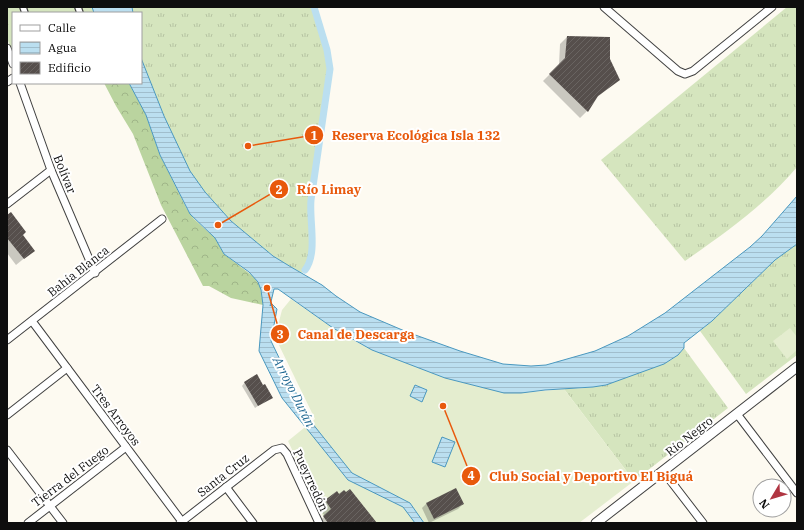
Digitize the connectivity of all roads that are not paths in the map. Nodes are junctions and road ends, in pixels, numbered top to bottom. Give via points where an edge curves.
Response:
1 (604, 7) edge
2 (772, 7) edge
3 (7, 48) edge
4 (12, 61) edge
5 (20, 84) edge
6 (51, 170) junction
7 (7, 204) edge
8 (162, 219) dead end
9 (95, 273) junction
10 (32, 321) junction
11 (7, 340) edge
12 (797, 367) edge
13 (67, 368) junction
14 (737, 414) junction
15 (7, 415) edge
16 (126, 447) junction
17 (282, 448) joint
18 (7, 450) edge
19 (663, 471) junction
20 (226, 487) junction
21 (797, 493) edge
22 (50, 506) junction
23 (182, 522) edge
24 (28, 523) edge
25 (63, 523) edge
26 (253, 523) edge
27 (319, 523) edge
28 (596, 523) edge
29 (703, 523) edge

1 - 2 street via 678,71 685,74 693,71
3 - 4 street
5 - 6 street, Bolívar
6 - 7 street
6 - 9 street, Bolívar
8 - 9 street, Bahía Blanca
9 - 10 street, Bahía Blanca
10 - 11 street, Bahía Blanca
10 - 13 street, Tres Arroyos
12 - 14 street, Río Negro
13 - 15 street
13 - 16 street, Tres Arroyos
14 - 19 street, Río Negro
14 - 21 street
16 - 22 street, Tierra del Fuego
16 - 23 street, Tres Arroyos
17 - 20 street, Santa Cruz via 274,450
17 - 27 street, Pueyrredón via 288,454
18 - 22 street
19 - 28 street, Río Negro
19 - 29 street
20 - 23 street, Santa Cruz
20 - 26 street
22 - 24 street, Tierra del Fuego
22 - 25 street

